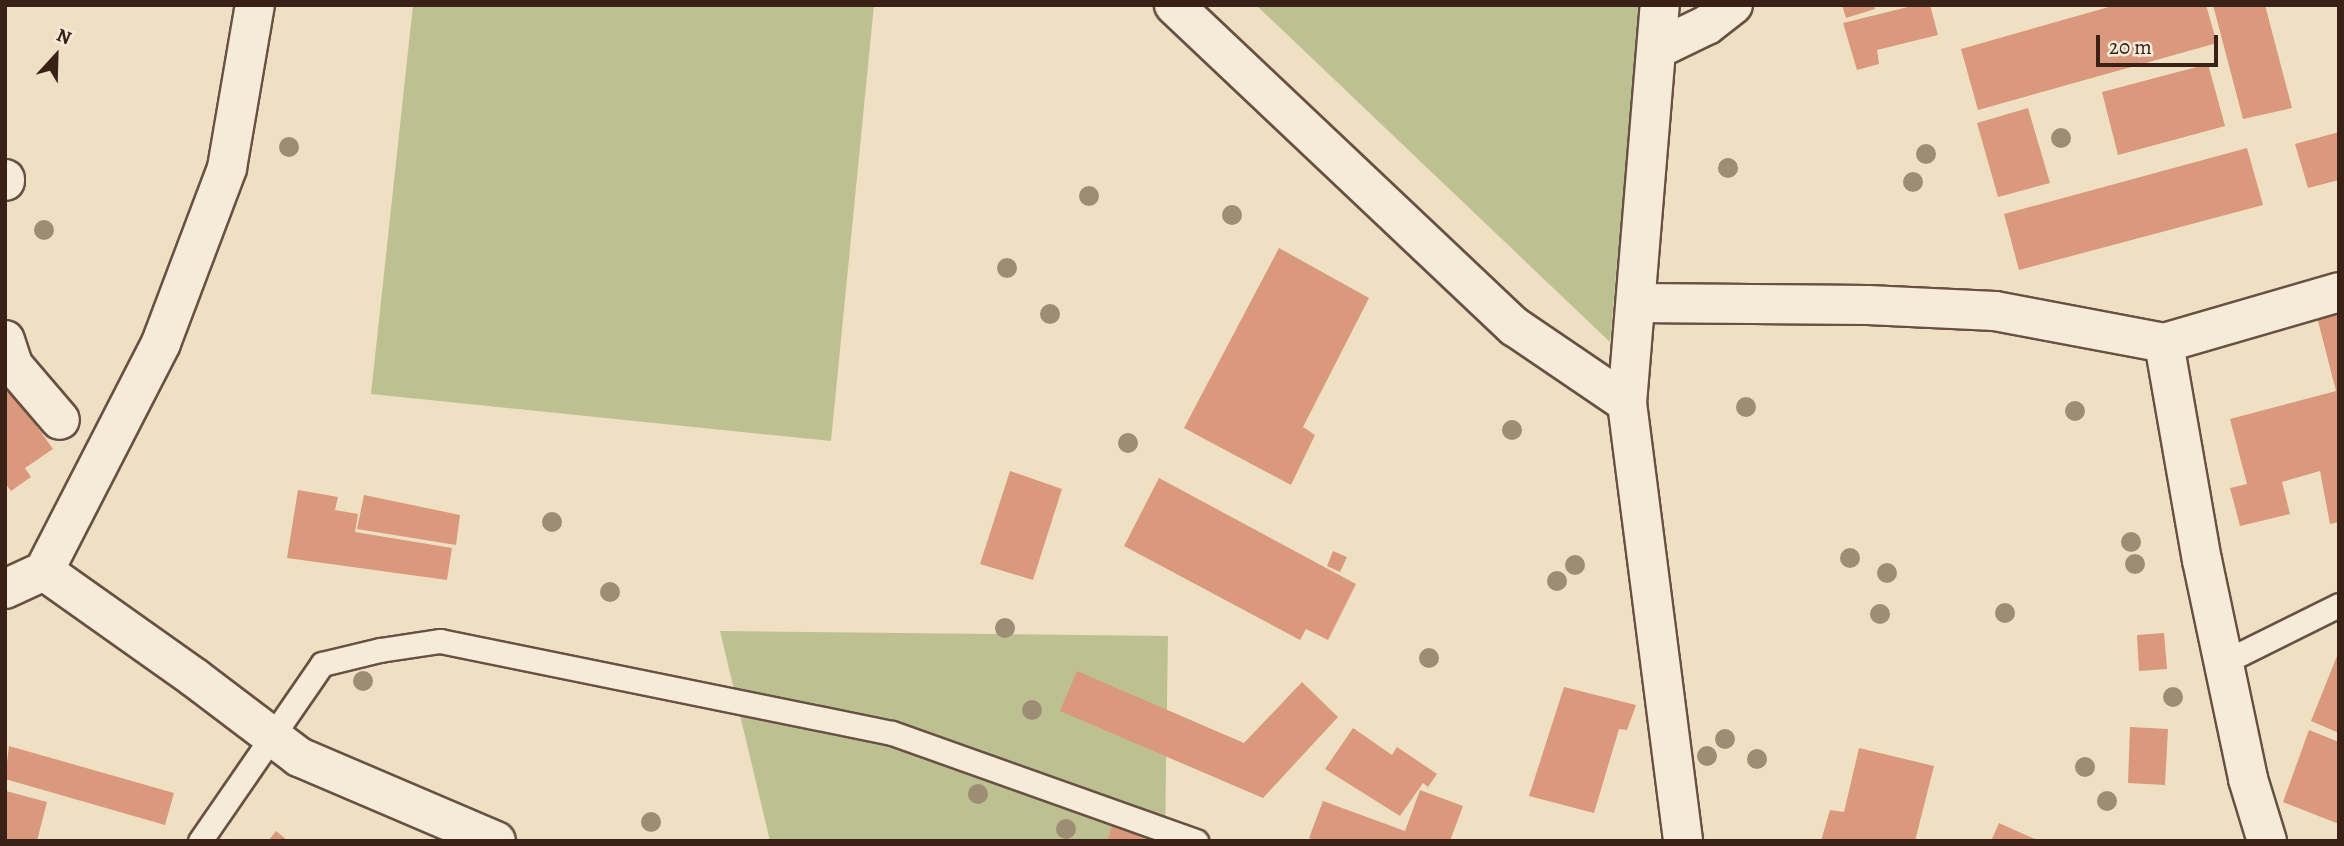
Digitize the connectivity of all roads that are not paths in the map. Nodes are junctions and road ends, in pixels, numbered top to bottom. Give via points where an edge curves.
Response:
1 (255, 5) edge
2 (1174, 5) edge
3 (1660, 5) edge
4 (1733, 5) edge
5 (1657, 49) junction
6 (2339, 292) edge
7 (1636, 303) junction
8 (5, 340) edge
9 (2164, 343) junction
10 (1627, 403) junction
11 (60, 421) dead end
12 (44, 571) junction
13 (5, 589) edge
14 (2339, 605) edge
15 (2224, 662) junction
16 (272, 736) junction
17 (200, 841) edge
18 (496, 841) edge
19 (1196, 841) edge
20 (1683, 841) edge
21 (2267, 841) edge

1 - 12 street via 227,168 161,343
2 - 10 street via 1515,327
3 - 5 street
4 - 5 street via 1707,25
5 - 7 street
6 - 9 street
7 - 9 street via 1995,311
7 - 10 street
8 - 11 street via 13,365
9 - 15 street
10 - 20 street
12 - 13 street
12 - 16 street
14 - 15 lane
15 - 21 street via 2248,779
16 - 17 lane
16 - 18 street via 299,757
16 - 19 lane via 321,664 440,641 892,733

